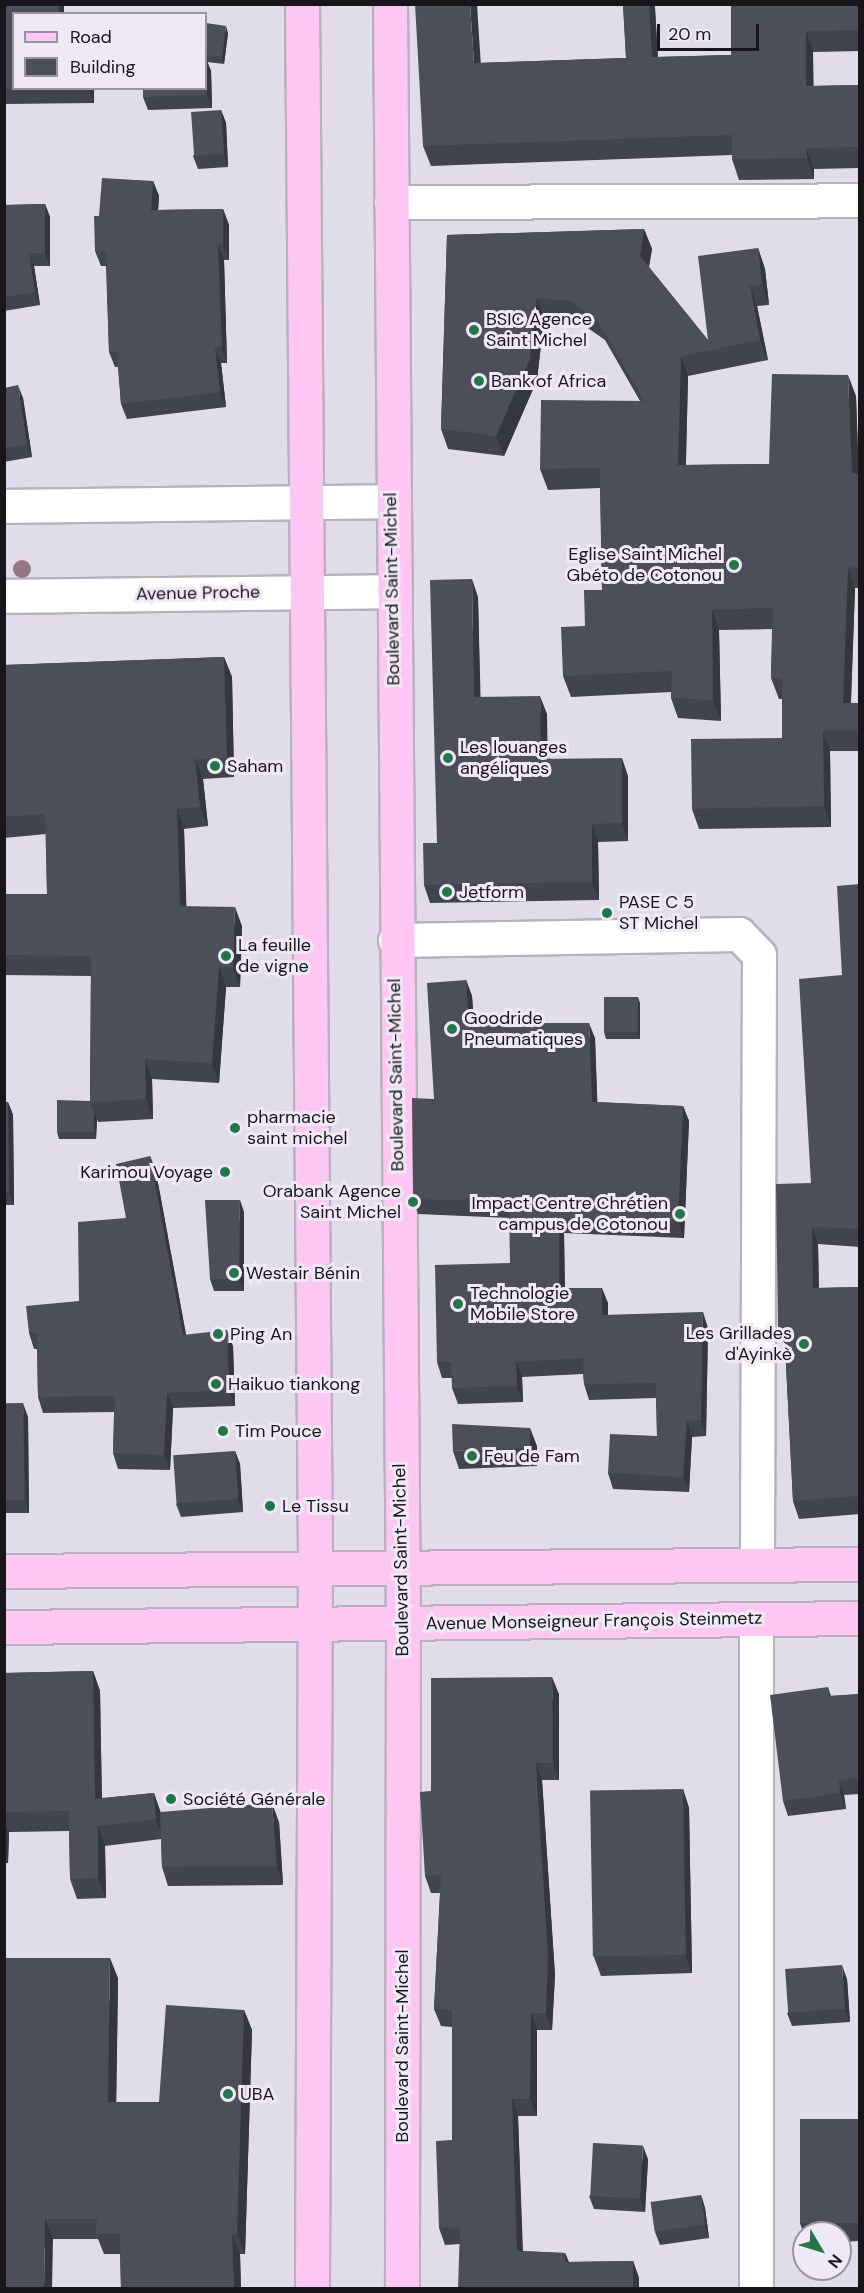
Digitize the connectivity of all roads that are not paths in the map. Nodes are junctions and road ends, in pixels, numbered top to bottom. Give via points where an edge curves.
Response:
1 (303, 4) edge
2 (390, 4) edge
3 (860, 200) edge
4 (391, 202) junction
5 (391, 501) junction
6 (307, 502) junction
7 (4, 506) edge
8 (392, 591) junction
9 (308, 592) junction
10 (4, 596) edge
11 (395, 940) junction
12 (860, 1564) edge
13 (757, 1565) junction
14 (401, 1567) junction
15 (315, 1568) junction
16 (4, 1571) edge
17 (860, 1618) edge
18 (756, 1619) junction
19 (315, 1623) junction
20 (403, 1623) junction
21 (4, 1627) edge
22 (312, 2289) edge
23 (402, 2289) edge
24 (756, 2289) edge

1 - 6 main road
2 - 4 main road, Boulevard Saint-Michel
3 - 4 street
4 - 5 main road, Boulevard Saint-Michel
5 - 6 street
5 - 8 main road, Boulevard Saint-Michel
6 - 7 street
6 - 9 main road
8 - 9 street, Avenue Proche
8 - 11 main road, Boulevard Saint-Michel
9 - 10 street, Avenue Proche
9 - 15 main road
11 - 13 street via 739,934 759,955
11 - 14 main road, Boulevard Saint-Michel
12 - 13 main road
13 - 14 main road
14 - 15 main road
14 - 20 main road, Boulevard Saint-Michel
15 - 16 main road
15 - 19 main road
17 - 18 main road, Avenue Monseigneur François Steinmetz
18 - 20 main road, Avenue Monseigneur François Steinmetz
18 - 24 street
19 - 20 main road, Avenue Monseigneur François Steinmetz
19 - 21 main road, Avenue Monseigneur François Steinmetz
19 - 22 main road
20 - 23 main road, Boulevard Saint-Michel

